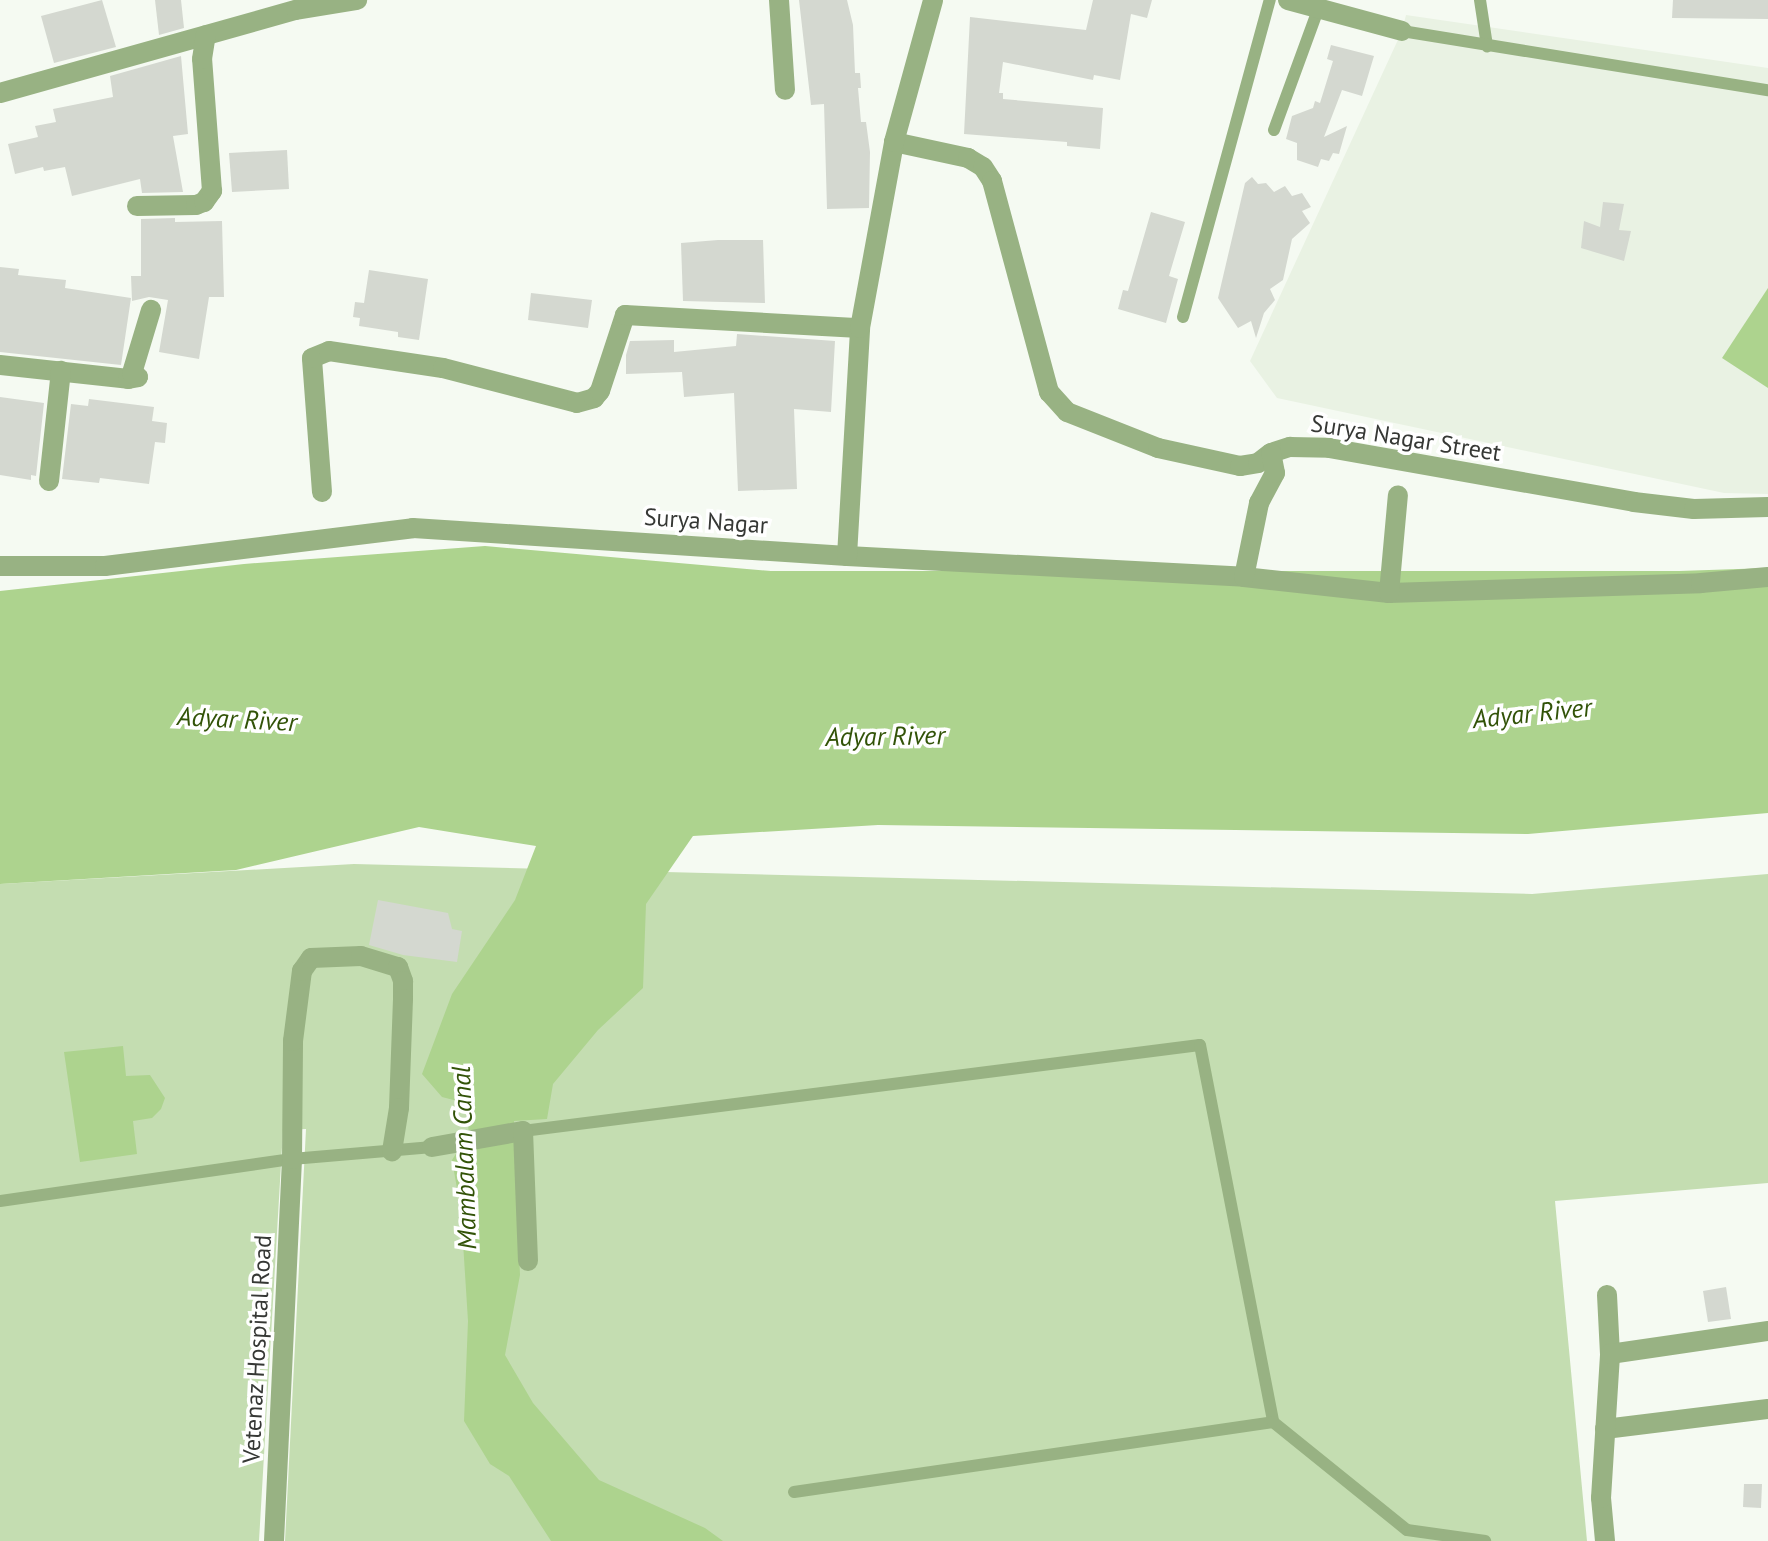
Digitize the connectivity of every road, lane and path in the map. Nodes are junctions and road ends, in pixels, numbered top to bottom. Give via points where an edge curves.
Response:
1 (357, 0) edge
2 (779, 0) edge
3 (933, 0) edge
4 (1270, 0) edge
5 (1288, 0) edge
6 (1480, 0) edge
7 (1318, 10) junction
8 (1402, 31) joint
9 (206, 35) junction
10 (1487, 46) junction
11 (785, 90) dead end
12 (1768, 90) edge
13 (0, 93) edge
14 (1274, 130) dead end
15 (894, 142) junction
16 (137, 206) dead end
17 (151, 310) dead end
18 (1183, 317) dead end
19 (860, 328) junction
20 (0, 365) edge
21 (61, 371) junction
22 (1271, 453) junction
23 (49, 481) dead end
24 (322, 492) dead end
25 (1398, 495) dead end
26 (1768, 507) edge
27 (847, 556) junction
28 (0, 566) edge
29 (1244, 577) junction
30 (1768, 577) edge
31 (1389, 593) junction
32 (523, 1131) junction
33 (432, 1147) joint
34 (392, 1151) junction
35 (292, 1159) junction
36 (0, 1201) edge
37 (528, 1261) dead end
38 (1607, 1295) dead end
39 (1768, 1331) edge
40 (1610, 1354) junction
41 (1768, 1409) edge
42 (1273, 1422) junction
43 (1605, 1429) junction
44 (794, 1492) dead end
45 (274, 1541) edge
46 (1485, 1541) edge
47 (1605, 1541) edge

1 - 9 street via 296,10
2 - 11 street
3 - 15 street
4 - 18 lane
5 - 7 street
6 - 10 lane
7 - 8 street
7 - 14 lane
8 - 10 lane
9 - 13 street
9 - 16 street via 202,59 212,191 196,205
10 - 12 lane
15 - 19 street
15 - 22 street, Surya Nagar Street via 968,158 992,181 1049,392 1067,412 1158,448 1240,466 1258,463
17 - 21 street via 132,373 138,377
19 - 24 street via 625,315 600,391 577,403 443,368 329,351 312,358
19 - 27 street
20 - 21 street
21 - 23 street
22 - 26 street, Surya Nagar Street via 1290,447 1329,448 1634,502 1694,509
22 - 29 street via 1275,473 1259,503
25 - 31 street
27 - 28 street, Surya Nagar via 413,528 105,566
27 - 29 street, Surya Nagar
29 - 31 street, Surya Nagar
30 - 31 street, Surya Nagar
32 - 33 street
32 - 37 street
32 - 42 lane via 1200,1045
33 - 34 lane
34 - 35 lane
34 - 35 street, Vetenaz Hospital Road via 403,1014 398,967 361,956 311,958 302,971 297,1003
35 - 36 lane
35 - 45 street, Vetenaz Hospital Road
38 - 40 street
39 - 40 street
40 - 43 street
41 - 43 street
42 - 44 lane
42 - 46 lane via 1407,1530
43 - 47 street

